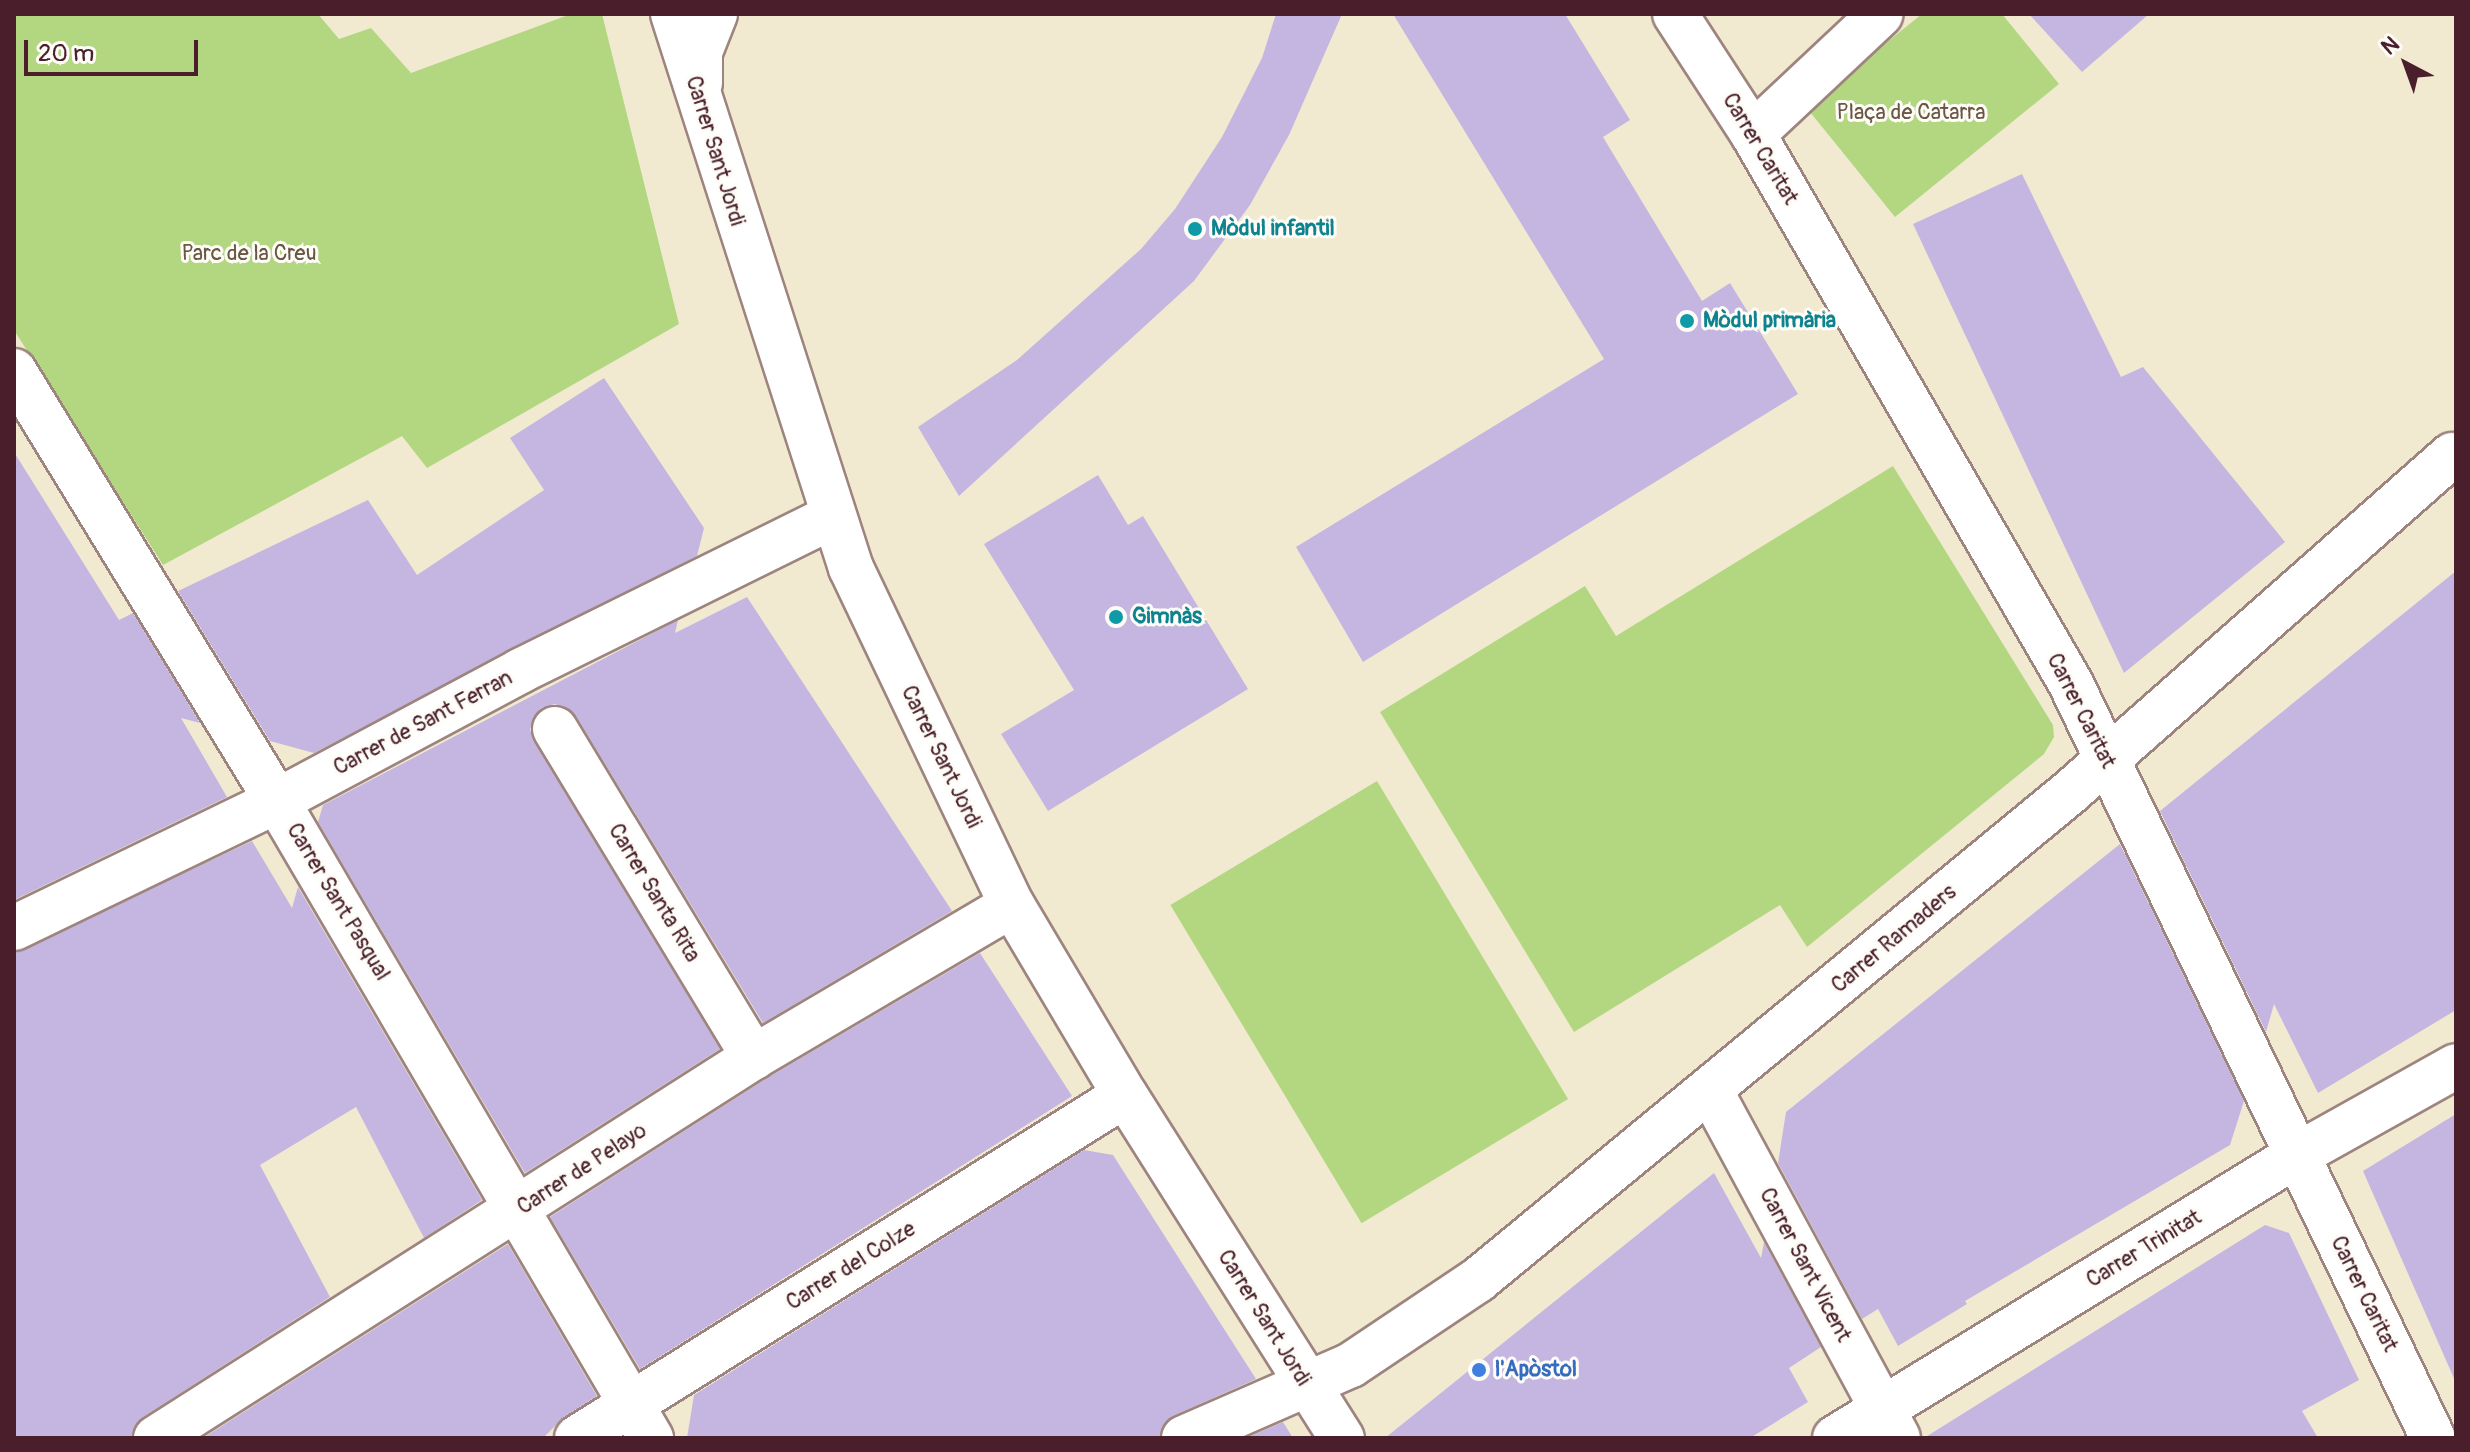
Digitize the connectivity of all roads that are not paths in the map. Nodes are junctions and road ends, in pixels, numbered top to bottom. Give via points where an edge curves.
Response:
1 (673, 14) edge
2 (715, 14) edge
3 (1675, 14) edge
4 (1881, 14) edge
5 (699, 105) junction
6 (1753, 134) junction
7 (19, 388) edge
8 (2452, 455) dead end
9 (831, 517) junction
10 (555, 729) dead end
11 (2106, 761) junction
12 (277, 801) junction
13 (1012, 905) junction
14 (14, 928) edge
15 (754, 1057) junction
16 (2456, 1066) edge
17 (1711, 1092) junction
18 (1125, 1095) junction
19 (2297, 1155) junction
20 (521, 1209) junction
21 (1307, 1386) junction
22 (640, 1422) edge
23 (1890, 1423) edge
24 (156, 1438) edge
25 (577, 1438) edge
26 (1184, 1438) edge
27 (1342, 1438) edge
28 (1835, 1438) edge
29 (2433, 1438) edge

1 - 5 street, Carrer Sant Jordi
2 - 5 street via 700,52
3 - 6 street, Carrer Caritat
4 - 6 street
5 - 9 street, Carrer Sant Jordi
6 - 11 street, Carrer Caritat via 2071,684
7 - 12 street, Carrer Sant Pasqual
8 - 11 street, Carrer Ramaders
9 - 12 street, Carrer de Sant Ferran via 520,671
9 - 13 street, Carrer Sant Jordi
10 - 15 street, Carrer Santa Rita
11 - 17 street, Carrer Ramaders
11 - 19 street, Carrer Caritat
12 - 14 street, Carrer de Sant Ferran
12 - 20 street, Carrer Sant Pasqual
13 - 15 street, Carrer de Pelayo
13 - 18 street, Carrer Sant Jordi
15 - 20 street, Carrer de Pelayo
16 - 19 street, Carrer Trinitat
17 - 21 street, Carrer Ramaders via 1478,1280 1351,1365
17 - 23 street, Carrer Sant Vicent
18 - 21 street, Carrer Sant Jordi
18 - 22 street, Carrer del Colze
19 - 23 street, Carrer Trinitat
19 - 29 street, Carrer Caritat
20 - 22 street, Carrer Sant Pasqual
20 - 24 street, Carrer de Pelayo
21 - 26 street, Carrer Ramaders
21 - 27 street, Carrer Sant Jordi
22 - 25 street, Carrer del Colze
23 - 28 street, Carrer Trinitat

